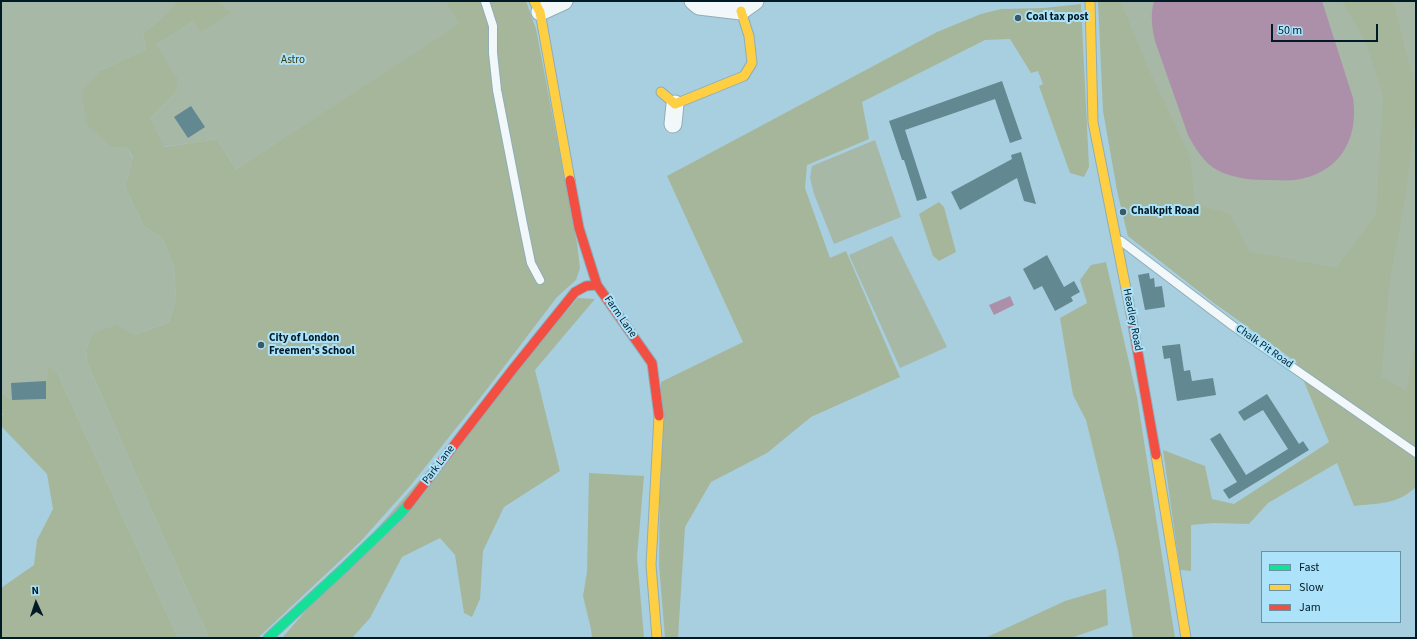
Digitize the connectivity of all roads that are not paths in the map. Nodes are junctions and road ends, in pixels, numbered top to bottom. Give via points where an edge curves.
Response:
1 (485, 1) edge
2 (564, 1) edge
3 (693, 1) edge
4 (755, 1) edge
5 (1090, 1) edge
6 (537, 6) edge
7 (741, 11) junction
8 (662, 92) dead end
9 (675, 104) junction
10 (673, 124) dead end
11 (1115, 236) junction
12 (540, 280) dead end
13 (597, 285) junction
14 (1416, 453) edge
15 (268, 638) edge
16 (657, 638) edge
17 (1186, 638) edge

1 - 12 lane via 492,26 497,90 523,224 531,263
2 - 6 street
3 - 7 street via 699,6
4 - 7 street
5 - 11 street, Headley Road via 1093,122
6 - 13 street, Farm Lane via 579,228
7 - 9 street via 749,36 752,63 744,76
8 - 9 street
9 - 10 street
11 - 14 lane, Chalk Pit Road via 1234,326
11 - 17 street, Headley Road via 1136,337
13 - 15 street, Park Lane via 586,286 575,292 399,514
13 - 16 street, Farm Lane via 652,363 659,411 651,565

